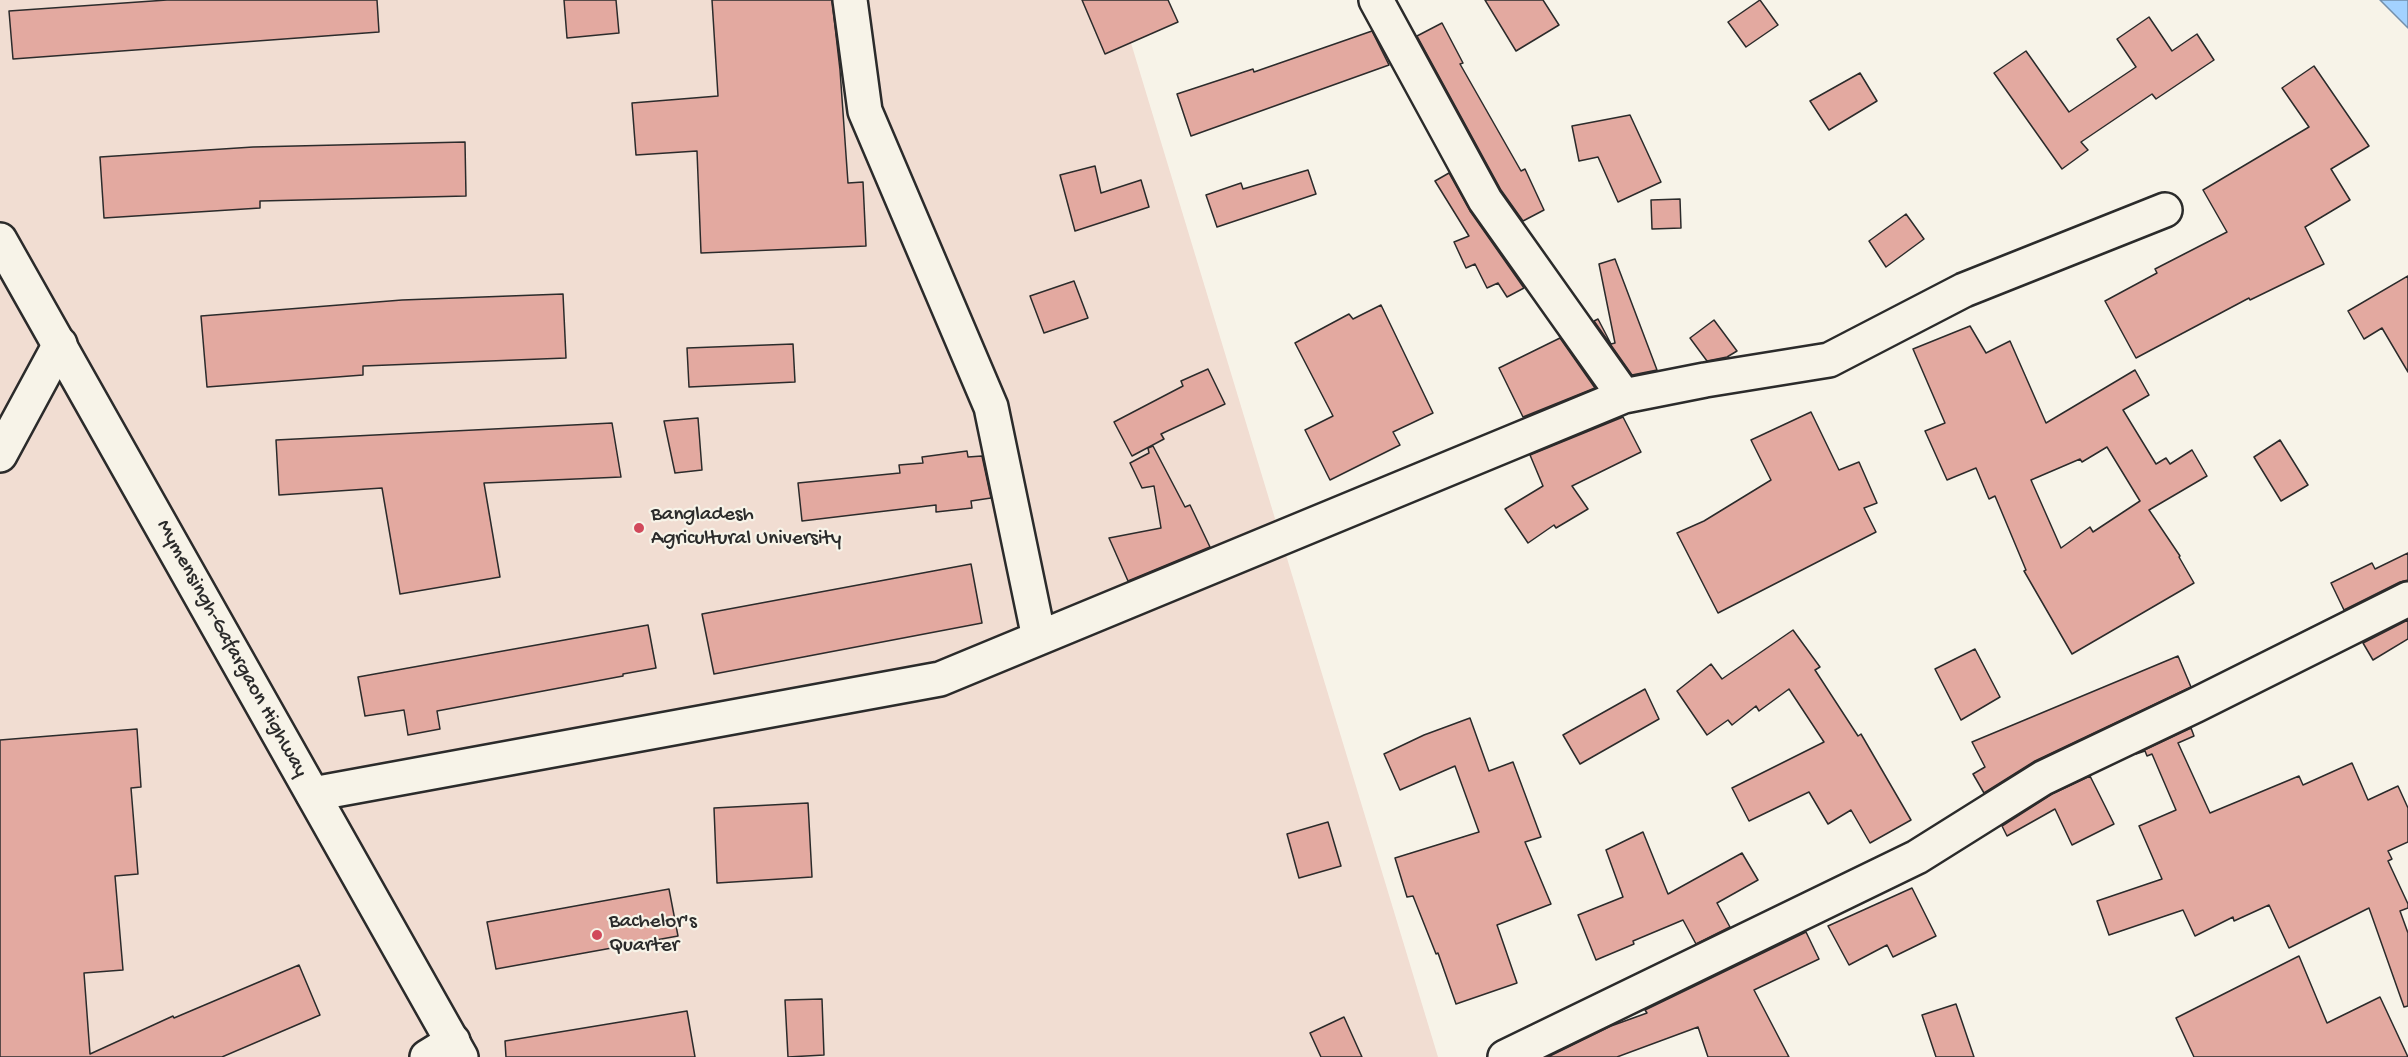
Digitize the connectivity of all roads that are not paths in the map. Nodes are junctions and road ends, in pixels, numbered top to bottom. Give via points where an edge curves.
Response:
1 (850, 0) edge
2 (1376, 0) edge
3 (2165, 210) dead end
4 (0, 240) edge
5 (60, 344) junction
6 (1624, 396) junction
7 (0, 455) edge
8 (2408, 599) edge
9 (1039, 638) junction
10 (312, 794) junction
11 (447, 1052) edge
12 (1505, 1057) edge

1 - 9 street via 865,111 991,407
2 - 6 street via 1485,200
3 - 6 street via 1964,290 1829,360
4 - 5 street, Mymensingh-Gafargaon Highway
5 - 7 street
5 - 10 street, Mymensingh-Gafargaon Highway
6 - 9 street
8 - 12 street via 2043,778 1917,857
9 - 10 street via 940,678
10 - 11 street, Mymensingh-Gafargaon Highway

